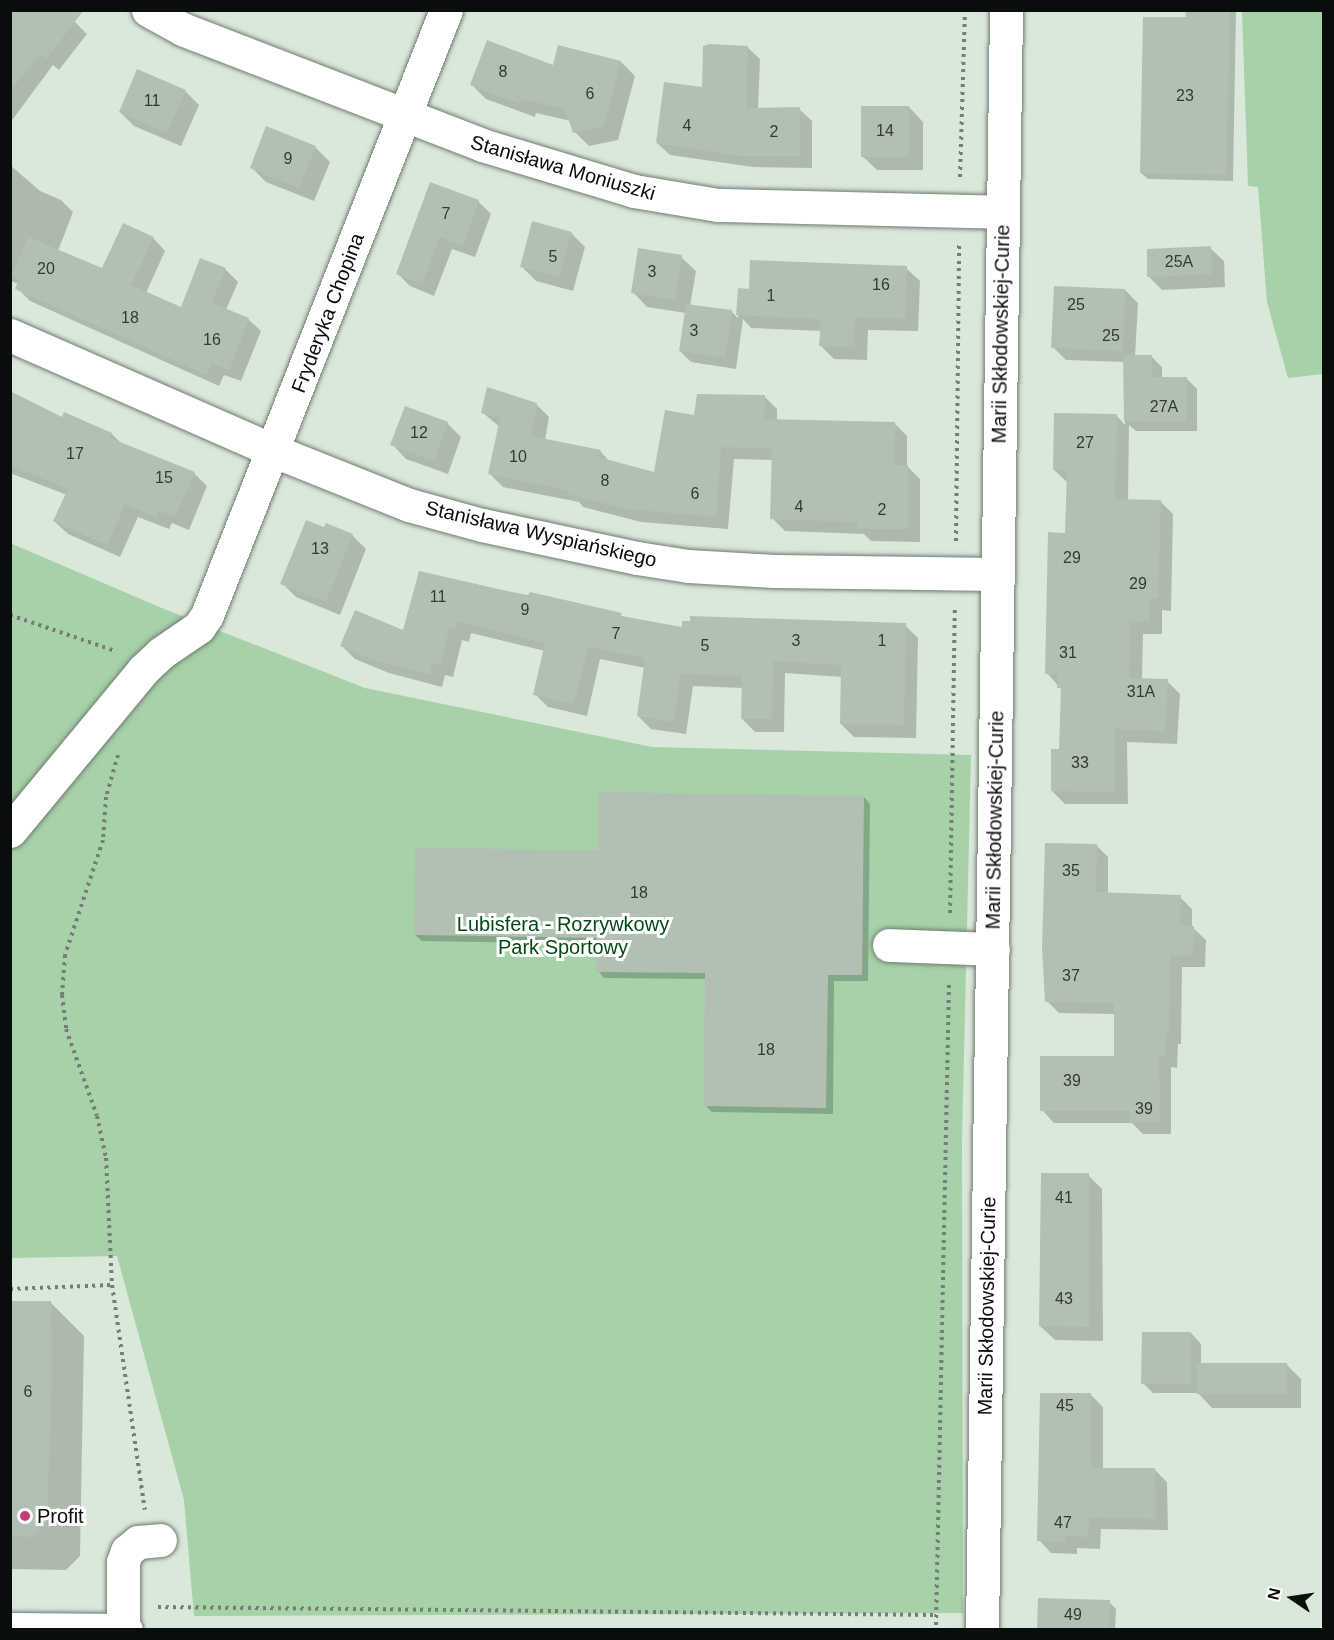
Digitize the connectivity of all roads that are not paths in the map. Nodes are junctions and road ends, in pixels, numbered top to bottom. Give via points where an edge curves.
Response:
1 (148, 10) edge
2 (446, 10) edge
3 (1006, 10) edge
4 (405, 116) junction
5 (1003, 212) junction
6 (10, 335) edge
7 (274, 451) junction
8 (998, 574) junction
9 (10, 831) edge
10 (888, 945) dead end
11 (993, 949) junction
12 (149, 1541) road end
13 (10, 1629) edge
14 (125, 1629) edge
15 (982, 1629) edge

1 - 4 street, Stanisława Moniuszki via 183,29
2 - 4 street, Fryderyka Chopina
3 - 5 street, Marii Skłodowskiej-Curie
4 - 5 street, Stanisława Moniuszki via 551,168 674,200 762,207
4 - 7 street, Fryderyka Chopina
5 - 8 street, Marii Skłodowskiej-Curie
6 - 7 street, Stanisława Wyspiańskiego
7 - 8 street, Stanisława Wyspiańskiego via 409,504 482,525 637,558 688,566 774,571
7 - 9 street, Fryderyka Chopina via 199,627 143,670
8 - 11 street, Marii Skłodowskiej-Curie
10 - 11 street
11 - 15 street, Marii Skłodowskiej-Curie
12 - 14 street via 127,1551 123,1562
13 - 14 street

